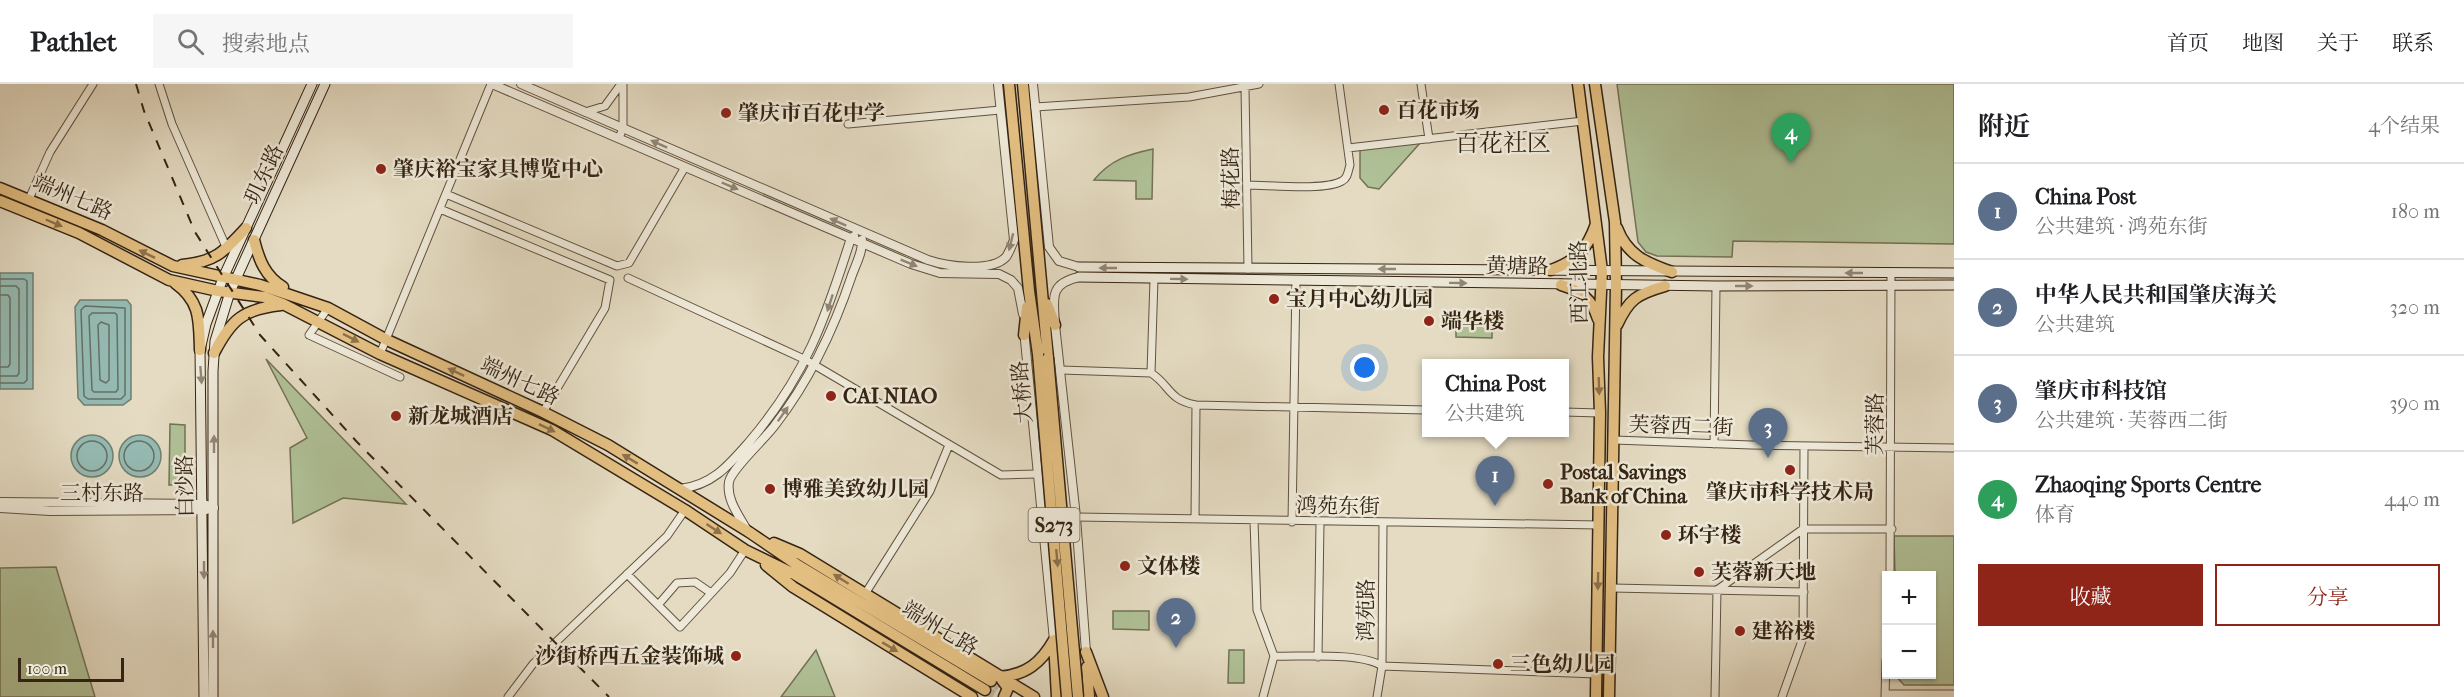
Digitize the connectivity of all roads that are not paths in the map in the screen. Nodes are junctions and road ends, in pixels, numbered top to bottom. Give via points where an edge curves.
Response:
1 (93, 84) edge
2 (159, 84) edge
3 (312, 84) edge
4 (325, 84) edge
5 (491, 84) edge
6 (522, 84) edge
7 (622, 84) edge
8 (998, 84) edge
9 (1009, 84) edge
10 (1203, 84) edge
11 (1259, 84) edge
12 (1339, 84) edge
13 (1421, 84) edge
14 (1578, 84) edge
15 (1595, 84) edge
16 (1026, 85) edge
17 (1245, 87) junction
18 (1204, 94) junction
19 (1035, 107) junction
20 (1000, 110) junction
21 (585, 112) junction
22 (1583, 121) junction
23 (848, 124) dead end
24 (623, 128) junction
25 (619, 138) junction
26 (1429, 139) junction
27 (1348, 148) junction
28 (685, 167) junction
29 (1009, 184) junction
30 (1248, 185) junction
31 (0, 188) edge
32 (446, 194) junction
33 (1611, 194) junction
34 (1593, 198) junction
35 (30, 199) junction
36 (0, 201) edge
37 (440, 209) junction
38 (1036, 217) junction
39 (1597, 221) junction
40 (1614, 222) junction
41 (246, 228) junction
42 (861, 232) junction
43 (1024, 234) junction
44 (1047, 235) junction
45 (851, 238) junction
46 (254, 240) junction
47 (863, 243) junction
48 (227, 249) junction
49 (173, 266) junction
50 (1248, 269) junction
51 (1551, 270) junction
52 (1602, 271) junction
53 (1616, 271) junction
54 (1079, 272) junction
55 (1672, 272) junction
56 (1891, 273) junction
57 (1954, 273) edge
58 (223, 278) junction
59 (628, 278) dead end
60 (1154, 279) junction
61 (169, 280) junction
62 (236, 280) junction
63 (1296, 281) junction
64 (1561, 285) junction
65 (1601, 285) junction
66 (1616, 285) junction
67 (1892, 285) junction
68 (1954, 285) edge
69 (1665, 286) junction
70 (1716, 286) junction
71 (1042, 290) junction
72 (218, 291) junction
73 (1029, 291) junction
74 (230, 292) junction
75 (296, 296) junction
76 (283, 304) junction
77 (328, 308) junction
78 (319, 322) junction
79 (1055, 325) junction
80 (1600, 327) junction
81 (1614, 331) junction
82 (1024, 335) junction
83 (387, 340) junction
84 (201, 350) junction
85 (214, 353) junction
86 (381, 354) junction
87 (1043, 356) junction
88 (1599, 357) junction
89 (1614, 357) junction
90 (810, 362) junction
91 (1061, 370) junction
92 (1151, 373) junction
93 (400, 378) dead end
94 (1196, 405) junction
95 (1294, 407) junction
96 (1422, 410) edge
97 (543, 412) junction
98 (1569, 412) edge
99 (1600, 413) junction
100 (1614, 441) junction
101 (1714, 444) junction
102 (950, 446) junction
103 (1803, 446) junction
104 (1891, 447) junction
105 (1954, 448) edge
106 (1038, 474) junction
107 (680, 489) junction
108 (0, 502) edge
109 (204, 507) junction
110 (0, 508) edge
111 (214, 508) junction
112 (685, 510) junction
113 (1076, 517) junction
114 (1195, 519) junction
115 (1254, 521) junction
116 (1292, 522) junction
117 (1320, 522) junction
118 (1383, 523) junction
119 (1599, 525) junction
120 (1803, 529) junction
121 (1892, 529) junction
122 (749, 532) junction
123 (750, 552) junction
124 (1890, 571) edge
125 (627, 574) junction
126 (1612, 588) junction
127 (1717, 590) junction
128 (1803, 592) junction
129 (711, 593) junction
130 (865, 594) junction
131 (658, 605) junction
132 (1084, 634) junction
133 (1054, 636) junction
134 (1086, 652) junction
135 (1274, 656) junction
136 (1318, 657) junction
137 (1382, 666) junction
138 (1597, 674) junction
139 (1886, 679) edge
140 (992, 683) junction
141 (1954, 694) edge
142 (1885, 696) edge
143 (204, 697) edge
144 (213, 697) edge
145 (508, 697) edge
146 (972, 697) tunnel mouth
147 (1004, 697) edge
148 (1034, 697) edge
149 (1057, 697) edge
150 (1067, 697) edge
151 (1078, 697) edge
152 (1089, 697) edge
153 (1103, 697) edge
154 (1263, 697) edge
155 (1377, 697) edge
156 (1596, 697) edge
157 (1609, 697) edge
158 (1715, 697) edge
159 (1782, 697) edge

1 - 35 street via 50,152
2 - 48 street via 171,124
3 - 41 main road, 玑东路
4 - 46 main road, 玑东路
5 - 25 street
5 - 32 street
6 - 21 street
7 - 21 street via 605,106
7 - 24 street
8 - 20 street
9 - 43 main road, 大桥路 / S273
10 - 18 street
11 - 17 street
12 - 27 street
13 - 26 street
14 - 22 main road, 西江北路
15 - 33 main road, 西江北路
16 - 19 street
16 - 38 main road, 大桥路 / S273
17 - 18 street
17 - 30 street, 梅花路
18 - 19 street
19 - 44 street
20 - 23 street
20 - 29 street
21 - 24 street
22 - 26 street
22 - 34 main road, 西江北路
24 - 25 street
42 -> 24 street
25 - 28 street
26 - 27 street
27 - 30 street via 1350,165 1343,181 1315,186
28 - 32 street via 629,263 617,266
28 -> 45 street
29 -> 42 street via 1014,240 1005,257 989,266 941,264
29 - 43 street
30 - 50 street, 梅花路
31 - 35 main road, 端州七路
32 - 37 street
33 - 34 main road
33 - 40 main road, 西江北路
34 - 39 main road, 西江北路
49 -> 35 main road, 端州七路
36 -> 61 main road, 端州七路 via 79,233
37 - 83 street
37 - 97 street via 610,279 605,308
38 - 44 street
38 - 71 main road, 大桥路 / S273
39 - 51 main road via 1582,254
39 - 52 main road, 西江北路
40 - 53 main road, 西江北路
40 - 55 main road via 1632,253 1648,264
41 - 48 main road
41 - 58 main road, 玑东路
42 - 45 street
42 - 47 street
43 - 73 main road, 大桥路 / S273
44 - 54 street via 1052,255
45 - 47 street
45 -> 90 street
46 - 62 main road, 玑东路
46 - 75 main road via 262,266 273,281
47 -> 82 street via 940,273 999,274 1011,280 1022,301
47 - 90 street via 838,317
48 - 49 main road via 204,262
49 - 58 main road, 端州七路
51 -> 50 main road, 黄塘路
50 -> 54 main road, 黄塘路
51 - 52 main road, 黄塘路
52 - 53 main road, 黄塘路
52 - 65 main road, 西江北路
53 - 55 main road, 黄塘路
53 - 66 main road, 西江北路
54 - 60 main road, 黄塘路
54 - 79 street via 1058,286 1054,295
56 -> 55 main road, 黄塘路
56 - 57 main road, 黄塘路
56 - 67 street, 芙蓉路
58 - 62 main road, 端州七路
58 - 72 main road, 白沙路
59 - 90 street
60 -> 63 main road, 黄塘路
60 - 92 street
61 - 72 main road, 端州七路
61 - 84 main road via 187,292 195,304
62 - 74 main road, 白沙路
62 - 75 main road, 端州七路
63 -> 64 main road, 黄塘路
63 - 95 street
64 - 65 main road, 黄塘路
64 - 80 main road via 1589,299
65 - 66 main road, 黄塘路
65 - 80 main road, 西江北路
66 - 69 main road, 黄塘路
66 - 81 main road, 西江北路
67 - 68 main road, 黄塘路
70 -> 67 main road, 黄塘路
67 - 104 street, 芙蓉路
69 - 70 main road, 黄塘路
69 - 81 main road via 1636,296
70 - 101 street
71 - 79 main road
71 - 87 main road, 大桥路 / S273
72 - 74 main road, 端州七路
72 - 84 main road, 白沙路
73 - 82 main road
73 - 87 main road, 大桥路 / S273
74 - 76 main road, 端州七路
74 - 85 main road, 白沙路
75 - 77 main road, 端州七路
76 - 78 main road, 端州七路
76 - 85 main road via 246,312 231,325
77 - 78 street
77 - 83 main road, 端州七路
78 -> 86 main road, 端州七路
78 - 93 street via 309,335
79 - 91 street
80 - 88 main road, 西江北路
81 - 89 main road, 西江北路
82 - 106 street
83 - 86 street
97 -> 83 main road, 端州七路
84 -> 109 main road, 白沙路
111 -> 85 main road, 白沙路
86 -> 112 main road, 端州七路 via 552,430
87 -> 150 main road, 大桥路 / S273, bridge
87 - 151 main road, 大桥路 / S273, bridge
88 - 89 main road
88 -> 99 main road, 西江北路
89 - 100 main road, 西江北路
90 - 102 street
90 - 107 street via 739,454 709,482
122 -> 90 street via 732,505 731,475 775,426
91 - 92 street
91 - 113 street
92 - 94 street via 1171,394
94 - 95 street
94 - 114 street
95 - 96 street
95 - 116 street
107 -> 97 main road, 端州七路 via 608,445
98 - 99 street
99 - 119 main road, 西江北路
100 - 101 street, 芙蓉西二街
100 - 126 main road, 西江北路
101 - 103 street, 芙蓉西二街
102 - 106 street via 1001,475
102 - 130 street via 930,490
103 - 104 street, 芙蓉西二街
103 - 120 street
104 - 105 street, 芙蓉西二街
104 - 121 street, 芙蓉路
106 - 133 street
107 - 122 main road, 端州七路
108 - 109 street, 三村东路
109 - 110 street, 三村东路 via 50,511
109 - 111 street
109 -> 143 main road, 白沙路
144 -> 111 main road, 白沙路
112 -> 123 main road, 端州七路
112 - 125 street via 667,536
113 - 114 street, 鸿苑东街
113 - 132 street
114 - 115 street, 鸿苑东街
115 - 116 street, 鸿苑东街
115 - 135 street via 1257,610
116 - 117 street, 鸿苑东街
117 - 118 street, 鸿苑东街
117 - 136 street
118 - 119 street, 鸿苑东街
118 - 137 street, 鸿苑路
119 -> 138 main road, 西江北路
120 - 121 street
120 - 127 street
120 - 128 street
121 - 124 street, 芙蓉路
130 -> 122 main road via 800,554
122 - 140 main road, 端州七路
123 - 129 street
123 - 140 main road, 端州七路
123 -> 146 main road via 793,587
125 - 131 street
125 - 145 street via 534,664
126 - 127 street
126 - 157 main road, 西江北路
127 - 128 street
127 - 158 street
128 - 159 street via 1803,638
129 - 131 street via 695,582 677,583
129 - 131 street via 680,627
130 - 140 main road
132 - 133 street via 1083,638 1069,642
132 - 134 street
133 - 140 main road via 1046,654 1031,668
133 - 149 main road
134 - 152 main road
134 - 153 main road
135 - 136 street
135 - 154 street
136 - 137 street via 1359,658
137 - 138 street
137 - 155 street, 鸿苑路
138 - 156 main road, 西江北路
139 - 142 street
140 - 147 main road via 1008,688
140 - 148 main road
141 - 142 street

